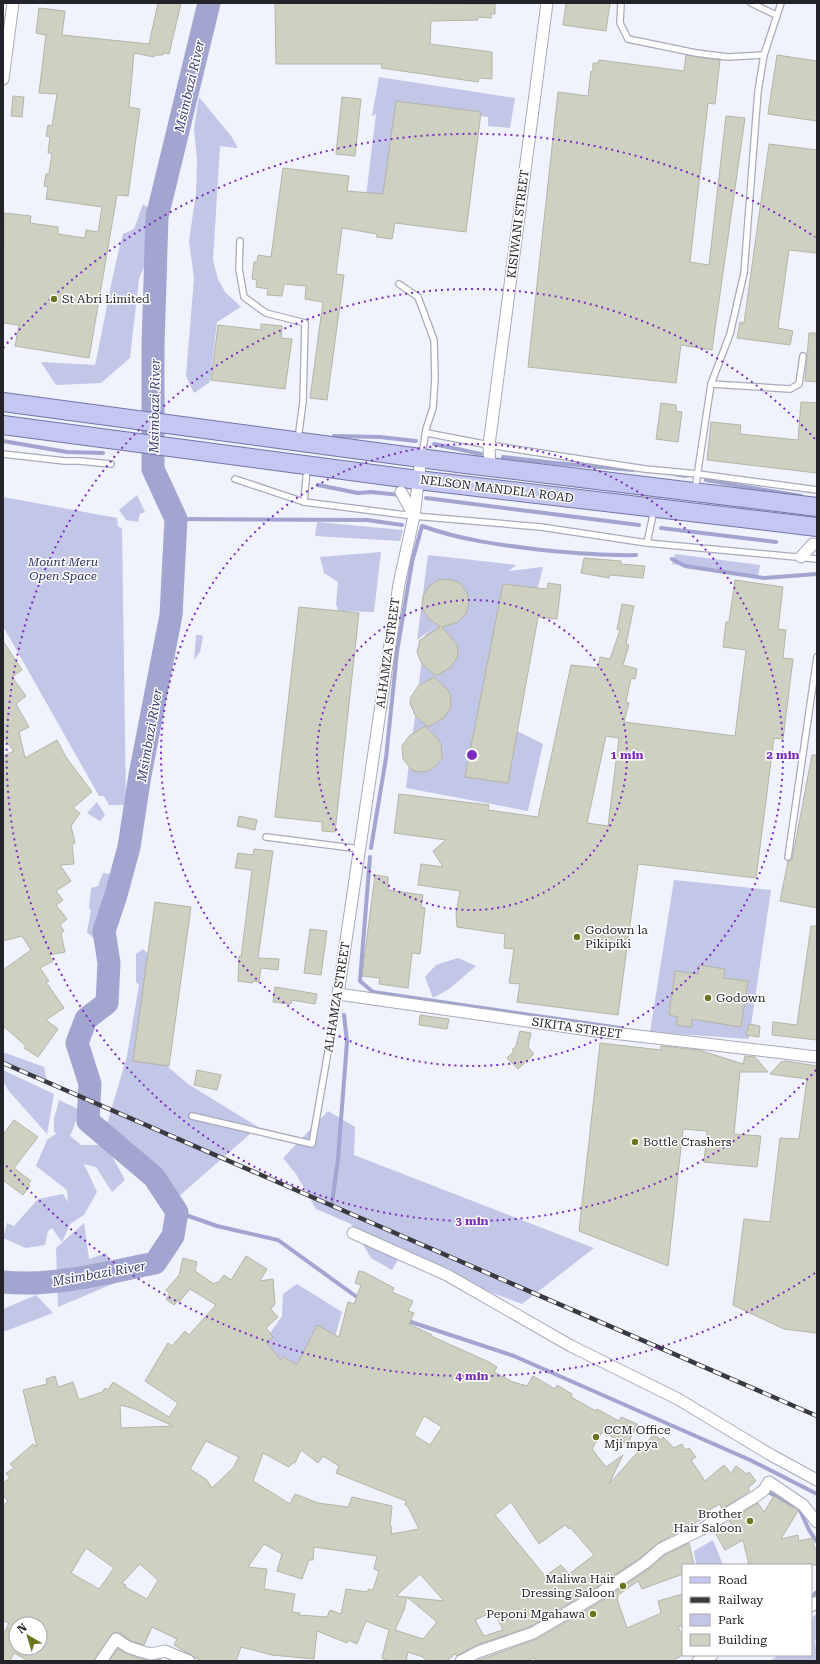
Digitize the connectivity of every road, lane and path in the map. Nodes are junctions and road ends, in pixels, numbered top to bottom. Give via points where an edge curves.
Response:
1 (13, 3) edge
2 (547, 3) edge
3 (621, 3) edge
4 (751, 3) edge
5 (781, 3) edge
6 (776, 15) junction
7 (764, 55) junction
8 (3, 79) edge
9 (240, 241) dead end
10 (399, 284) dead end
11 (803, 356) dead end
12 (711, 384) junction
13 (3, 402) edge
14 (3, 426) edge
15 (427, 433) junction
16 (297, 440) junction
17 (489, 445) junction
18 (3, 454) edge
19 (421, 458) junction
20 (111, 464) dead end
21 (308, 466) junction
22 (490, 467) junction
23 (698, 474) junction
24 (235, 479) dead end
25 (418, 480) junction
26 (817, 490) edge
27 (401, 492) dead end
28 (694, 492) junction
29 (304, 502) junction
30 (817, 507) edge
31 (654, 508) junction
32 (414, 516) junction
33 (815, 536) edge
34 (647, 543) junction
35 (801, 557) junction
36 (817, 559) edge
37 (817, 657) edge
38 (266, 837) dead end
39 (360, 849) junction
40 (788, 857) dead end
41 (338, 994) junction
42 (817, 1057) edge
43 (192, 1116) dead end
44 (353, 1233) dead end
45 (817, 1480) edge
46 (817, 1522) edge
47 (710, 1656) edge
48 (101, 1661) edge
49 (189, 1661) edge
50 (461, 1661) edge
51 (698, 1661) edge

1 - 8 street
2 - 17 street, KISIWANI STREET
3 - 7 lane via 620,23 628,39 728,57
4 - 6 lane
5 - 6 lane
6 - 7 lane
7 - 12 lane via 758,91 744,273 730,334
9 - 16 lane via 239,269 244,297 266,313 305,323 303,402
10 - 15 lane via 418,297 434,340 434,401
11 - 12 lane via 799,384 790,389
12 - 23 lane
13 - 16 main road, NELSON MANDELA ROAD
14 - 21 main road, NELSON MANDELA ROAD
15 - 17 lane
15 - 19 lane
16 - 19 main road, NELSON MANDELA ROAD
17 - 22 street
17 - 23 lane via 645,469
18 - 20 lane via 65,462
19 - 22 main road, NELSON MANDELA ROAD
19 - 25 street, ALHAMZA STREET
21 - 25 main road, NELSON MANDELA ROAD
21 - 29 lane
22 - 28 main road, NELSON MANDELA ROAD
23 - 26 lane
23 - 28 lane
24 - 29 lane
25 - 31 main road, NELSON MANDELA ROAD
25 - 32 street, ALHAMZA STREET
27 - 32 street
28 - 30 main road, NELSON MANDELA ROAD
29 - 32 lane
31 - 33 main road, NELSON MANDELA ROAD
31 - 34 lane
32 - 34 lane via 533,527
32 - 39 street, ALHAMZA STREET via 398,584
33 - 35 street
34 - 35 lane
35 - 36 lane
37 - 40 lane
38 - 39 lane
39 - 41 street, ALHAMZA STREET
41 - 42 street, SIKITA STREET via 596,1031
41 - 43 lane, ALHAMZA STREET via 312,1144
44 - 45 street via 448,1275 571,1346 678,1399
46 - 50 street via 803,1505 769,1482 756,1496 702,1529 661,1549 646,1563 553,1622 533,1633 478,1652
47 - 51 street
48 - 49 street via 116,1639 140,1651 150,1654 165,1651

